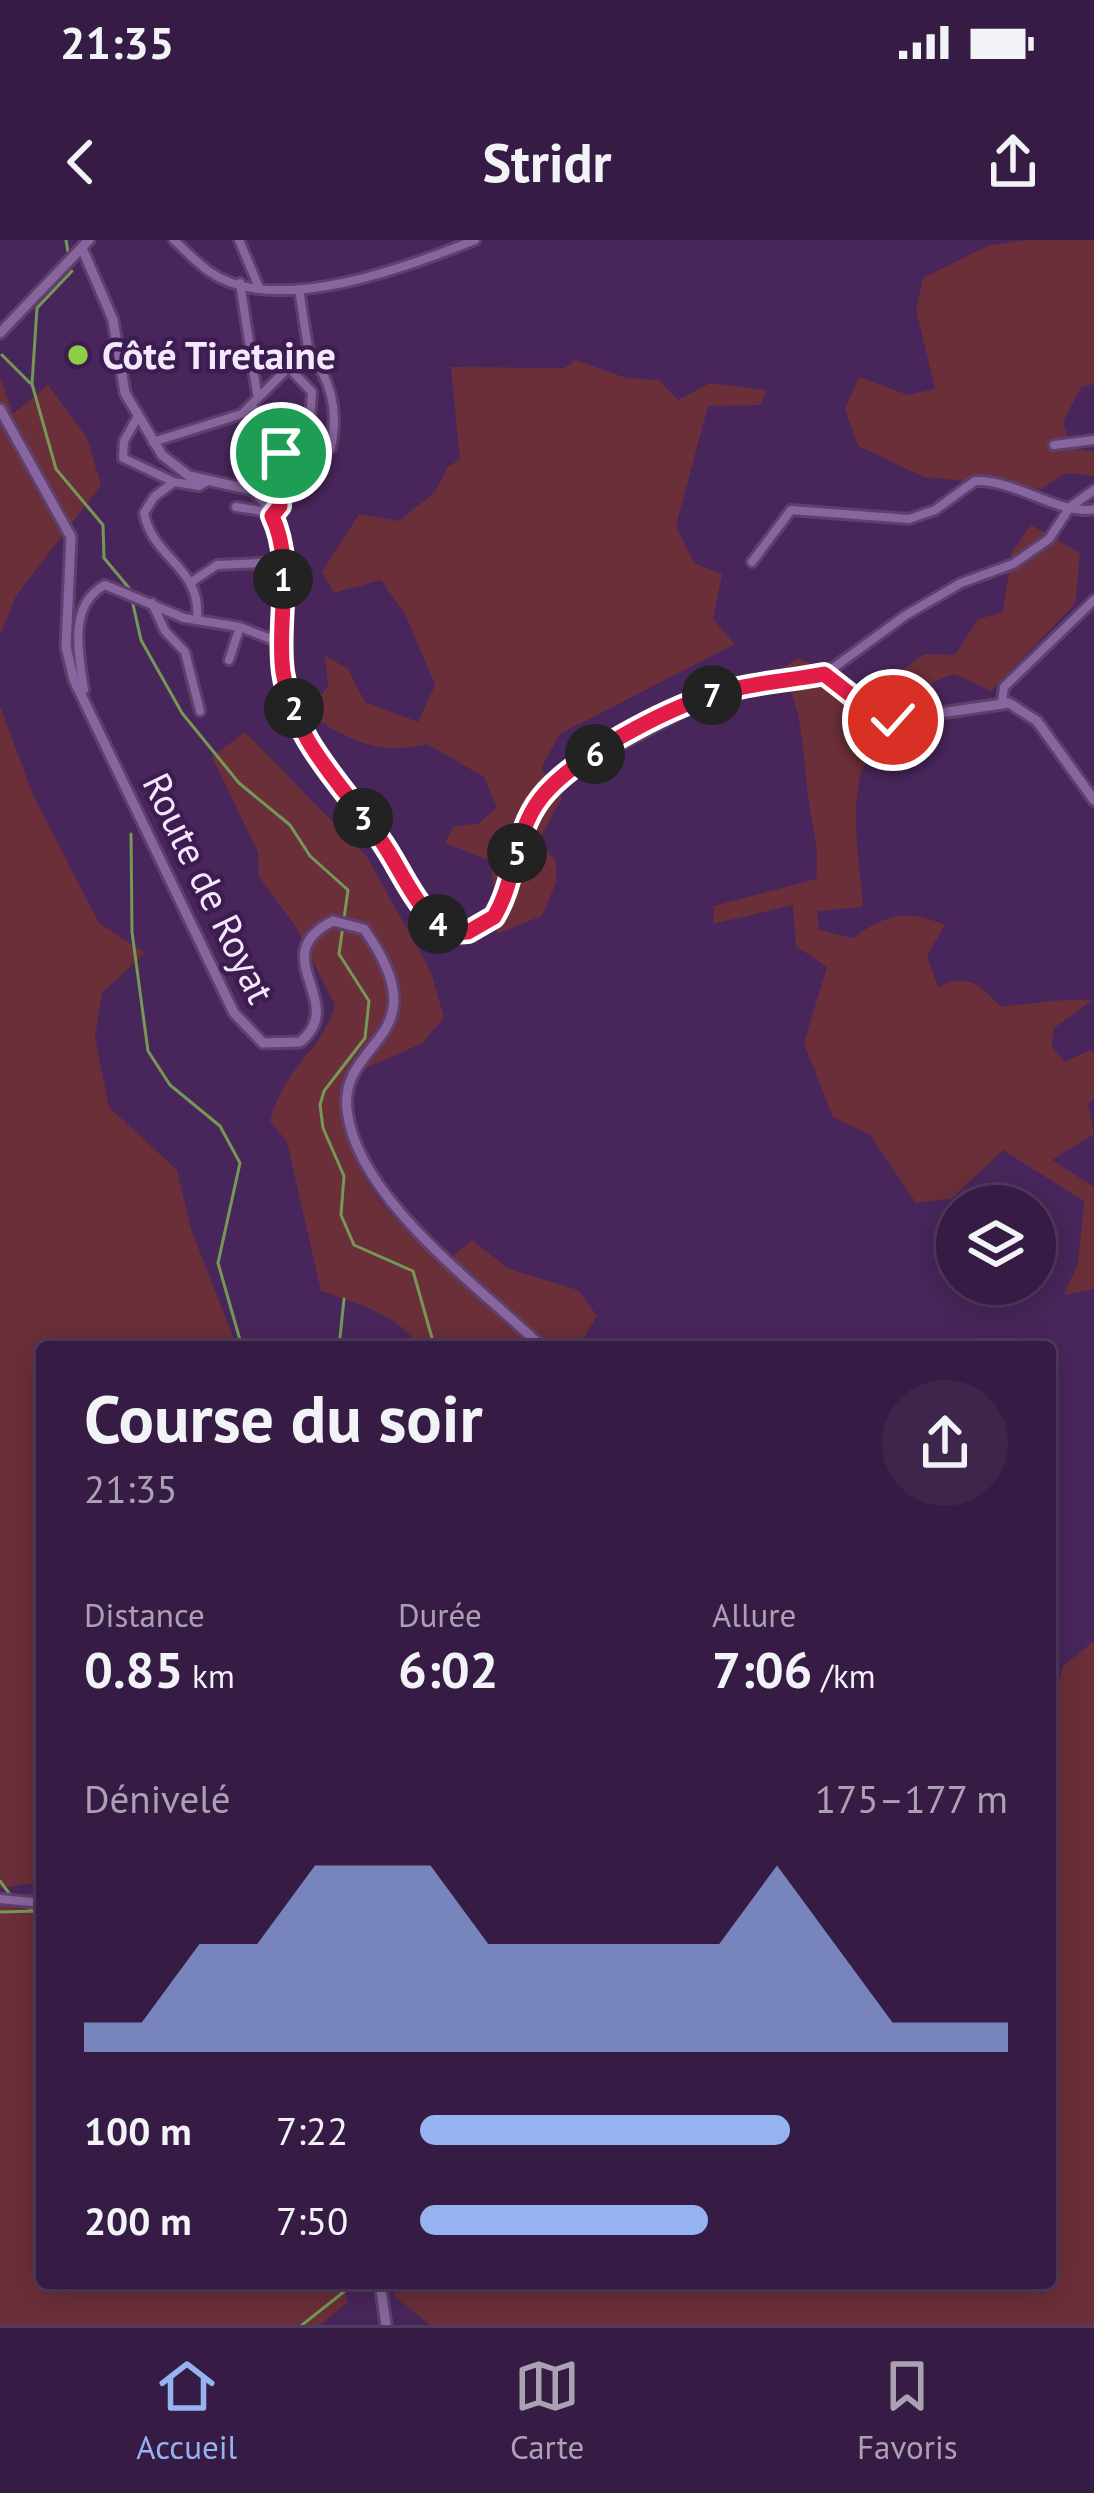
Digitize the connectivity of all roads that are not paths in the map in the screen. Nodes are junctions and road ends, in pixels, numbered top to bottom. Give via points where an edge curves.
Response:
1 (174, 240) edge
2 (239, 240) edge
3 (475, 240) edge
4 (85, 244) edge
5 (240, 283) junction
6 (258, 285) junction
7 (299, 289) junction
8 (0, 333) edge
9 (308, 348) junction
10 (290, 368) junction
11 (257, 395) junction
12 (250, 406) junction
13 (0, 410) edge
14 (137, 418) junction
15 (310, 419) dead end
16 (1094, 440) edge
17 (153, 442) junction
18 (1054, 445) dead end
19 (331, 448) dead end
20 (209, 480) junction
21 (174, 482) junction
22 (1094, 490) edge
23 (236, 507) dead end
24 (1070, 507) junction
25 (1094, 509) edge
26 (271, 514) junction
27 (283, 562) junction
28 (752, 562) dead end
29 (193, 581) junction
30 (1094, 599) edge
31 (151, 602) junction
32 (197, 620) junction
33 (240, 627) junction
34 (280, 644) junction
35 (229, 660) dead end
36 (824, 674) junction
37 (80, 693) junction
38 (1002, 703) junction
39 (200, 711) dead end
40 (1094, 800) edge
41 (536, 1341) edge
42 (0, 1899) edge
43 (36, 1902) edge
44 (381, 2289) edge
45 (386, 2325) edge

1 - 5 street via 210,272
2 - 6 street
3 - 7 street via 380,275
4 - 8 street
4 - 14 street
5 - 6 street
5 - 11 street
6 - 7 street
7 - 9 street
9 - 10 street
9 - 19 street via 333,394
10 - 11 street
10 - 15 street via 312,392
11 - 12 street
12 - 17 street
12 - 26 street via 281,453 280,506
13 - 37 street, Route de Royat via 70,537 66,647
14 - 17 street
14 - 21 street via 124,441 126,463
16 - 18 street
17 - 20 street via 179,472
20 - 21 street
20 - 26 street via 246,487
21 - 29 street via 147,505 145,521
22 - 24 street
23 - 26 street
24 - 25 street
24 - 28 street via 994,480 969,483 909,519 801,508 780,518
24 - 36 street via 1049,539 1013,564 961,583
26 - 27 street
27 - 29 street via 217,565
27 - 34 street
29 - 32 street
30 - 38 street via 1004,687
31 - 32 street
31 - 37 street via 112,586 90,595 80,622
31 - 39 street via 185,652
32 - 33 street
33 - 34 street
33 - 35 street
34 - 36 street via 312,750 422,908 453,933 494,917 526,826 564,774 715,694
36 - 38 street via 893,720
37 - 41 street, Route de Royat via 234,1013 253,1037 288,1046 316,1024 306,944 333,921 364,928 394,1000 390,1026 349,1086 351,1128 376,1184
38 - 40 street via 1037,721
42 - 43 street
44 - 45 street

